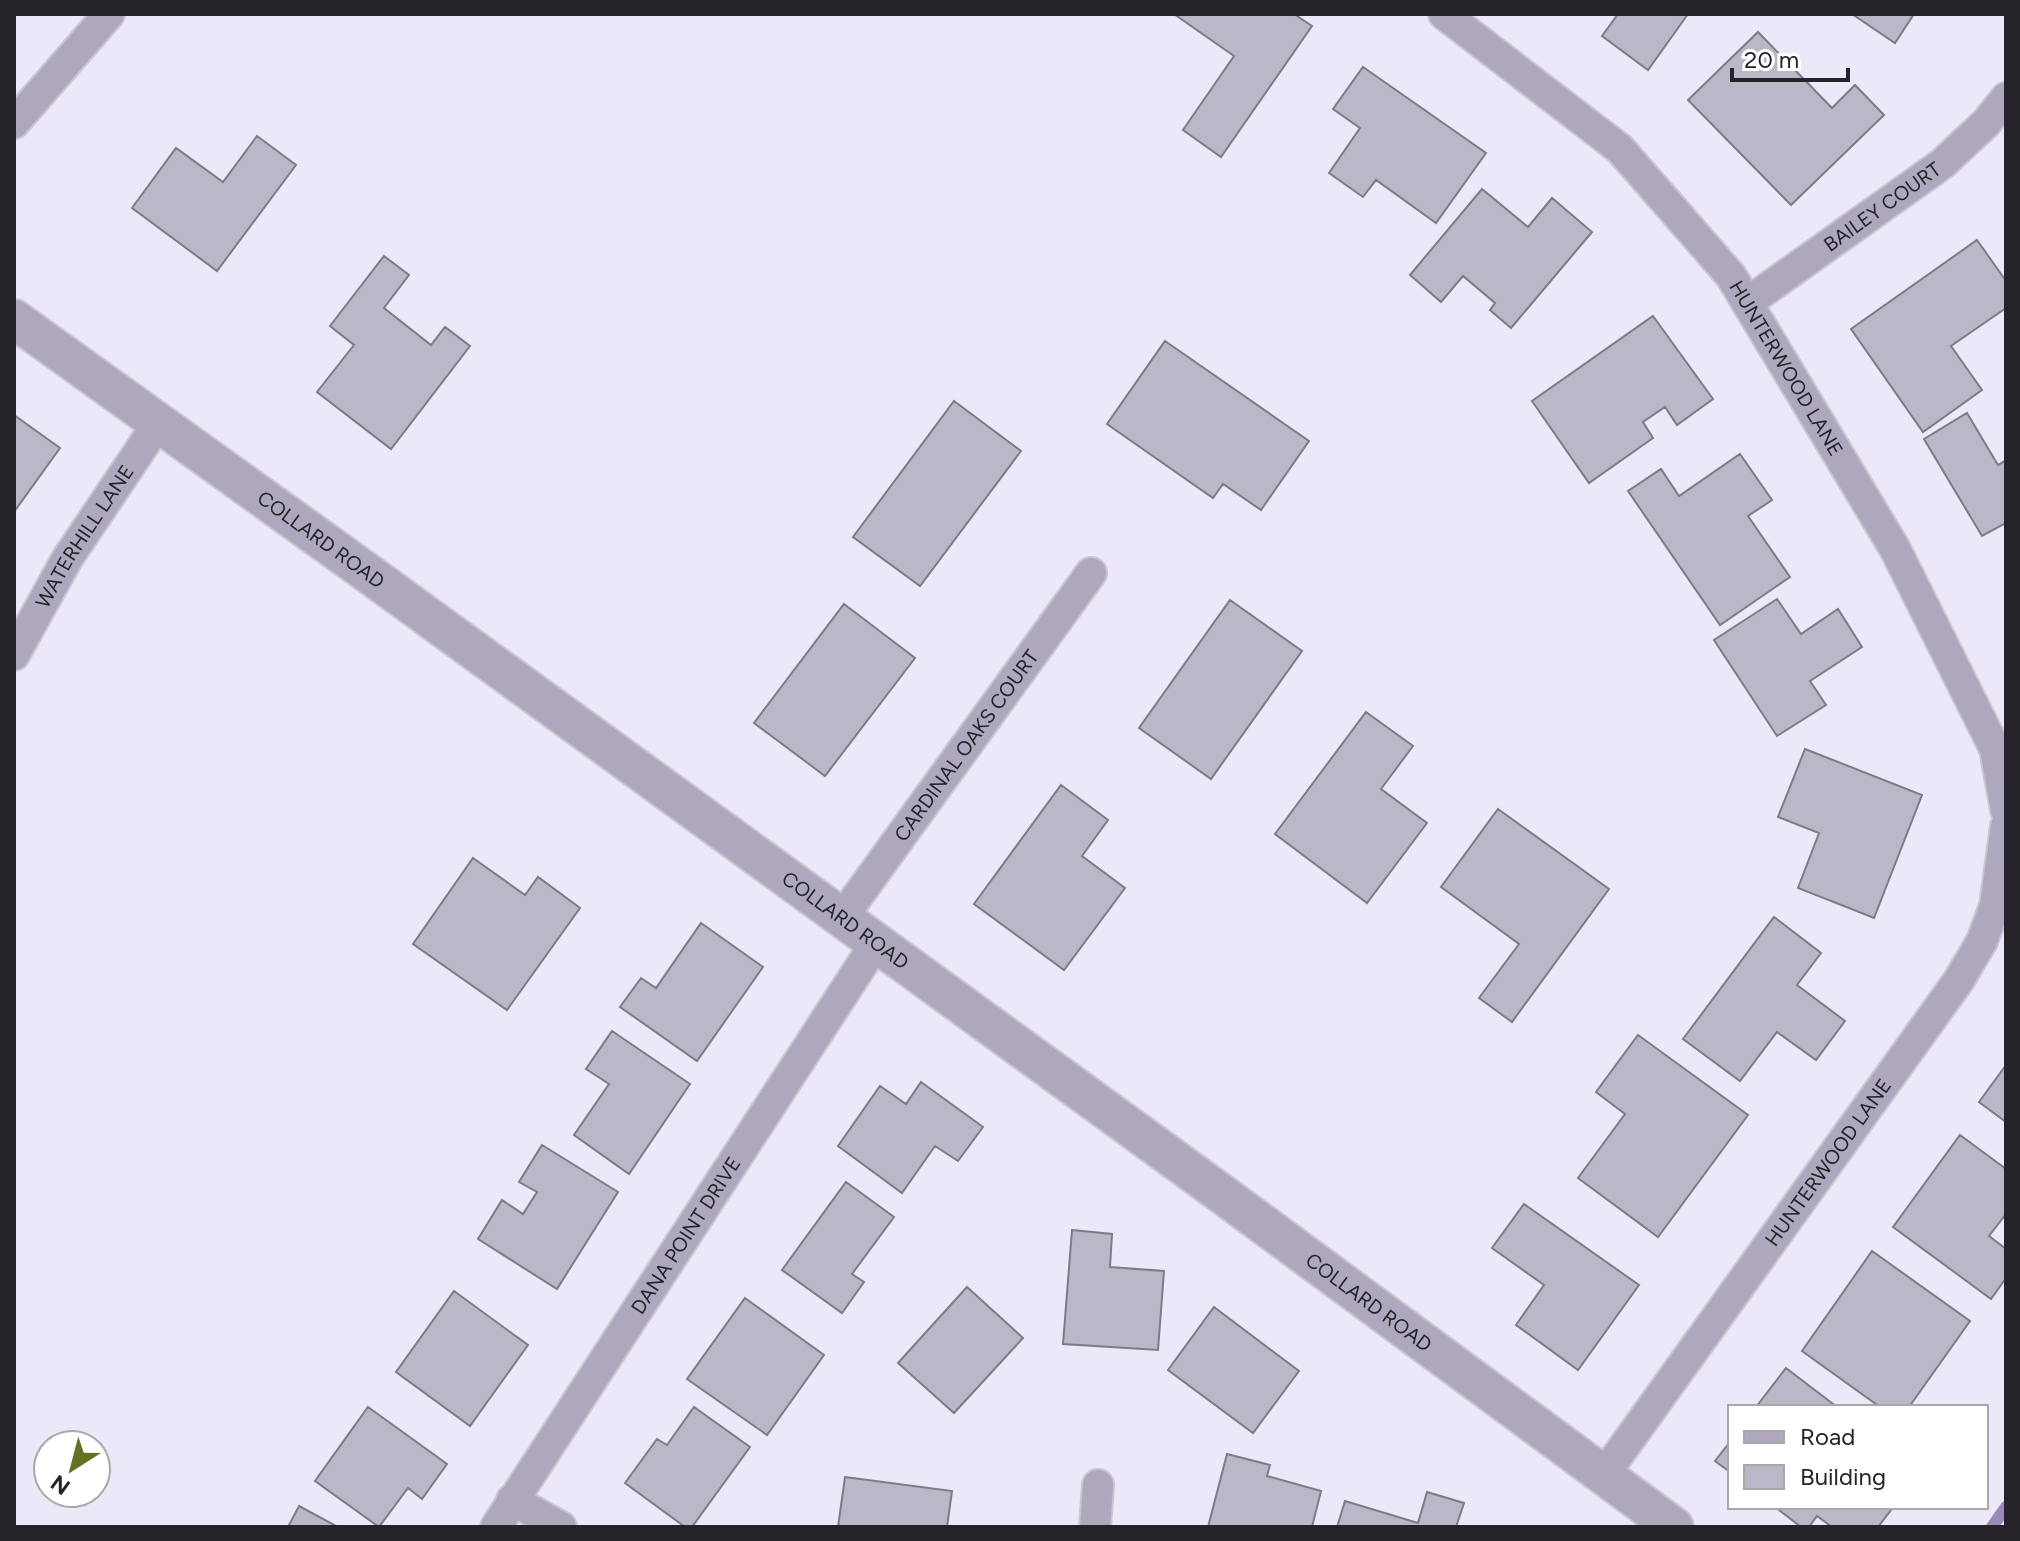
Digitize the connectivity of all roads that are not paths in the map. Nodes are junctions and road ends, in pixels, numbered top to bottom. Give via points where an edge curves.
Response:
1 (109, 14) edge
2 (1444, 14) edge
3 (2006, 98) edge
4 (14, 123) edge
5 (1747, 303) junction
6 (14, 319) edge
7 (159, 422) junction
8 (1091, 573) dead end
9 (14, 655) edge
10 (2006, 810) edge
11 (2006, 826) edge
12 (841, 919) junction
13 (876, 943) junction
14 (1603, 1476) junction
15 (1098, 1485) dead end
16 (512, 1500) junction
17 (496, 1527) edge
18 (561, 1527) edge
19 (1095, 1527) edge
20 (1674, 1527) edge

1 - 4 street
2 - 5 street, HUNTERWOOD LANE via 1620,149 1731,276
3 - 5 street, BAILEY COURT via 1942,164
5 - 10 street, HUNTERWOOD LANE via 1895,549 1995,749
6 - 7 street, COLLARD ROAD
7 - 9 street, WATERHILL LANE via 67,559
7 - 12 street, COLLARD ROAD
8 - 12 street, CARDINAL OAKS COURT
11 - 14 street, HUNTERWOOD LANE via 1995,906 1959,980
12 - 13 street, COLLARD ROAD
13 - 14 street, COLLARD ROAD
13 - 16 street, DANA POINT DRIVE
14 - 20 street, COLLARD ROAD
15 - 19 street
16 - 17 street, DANA POINT DRIVE
16 - 18 street

